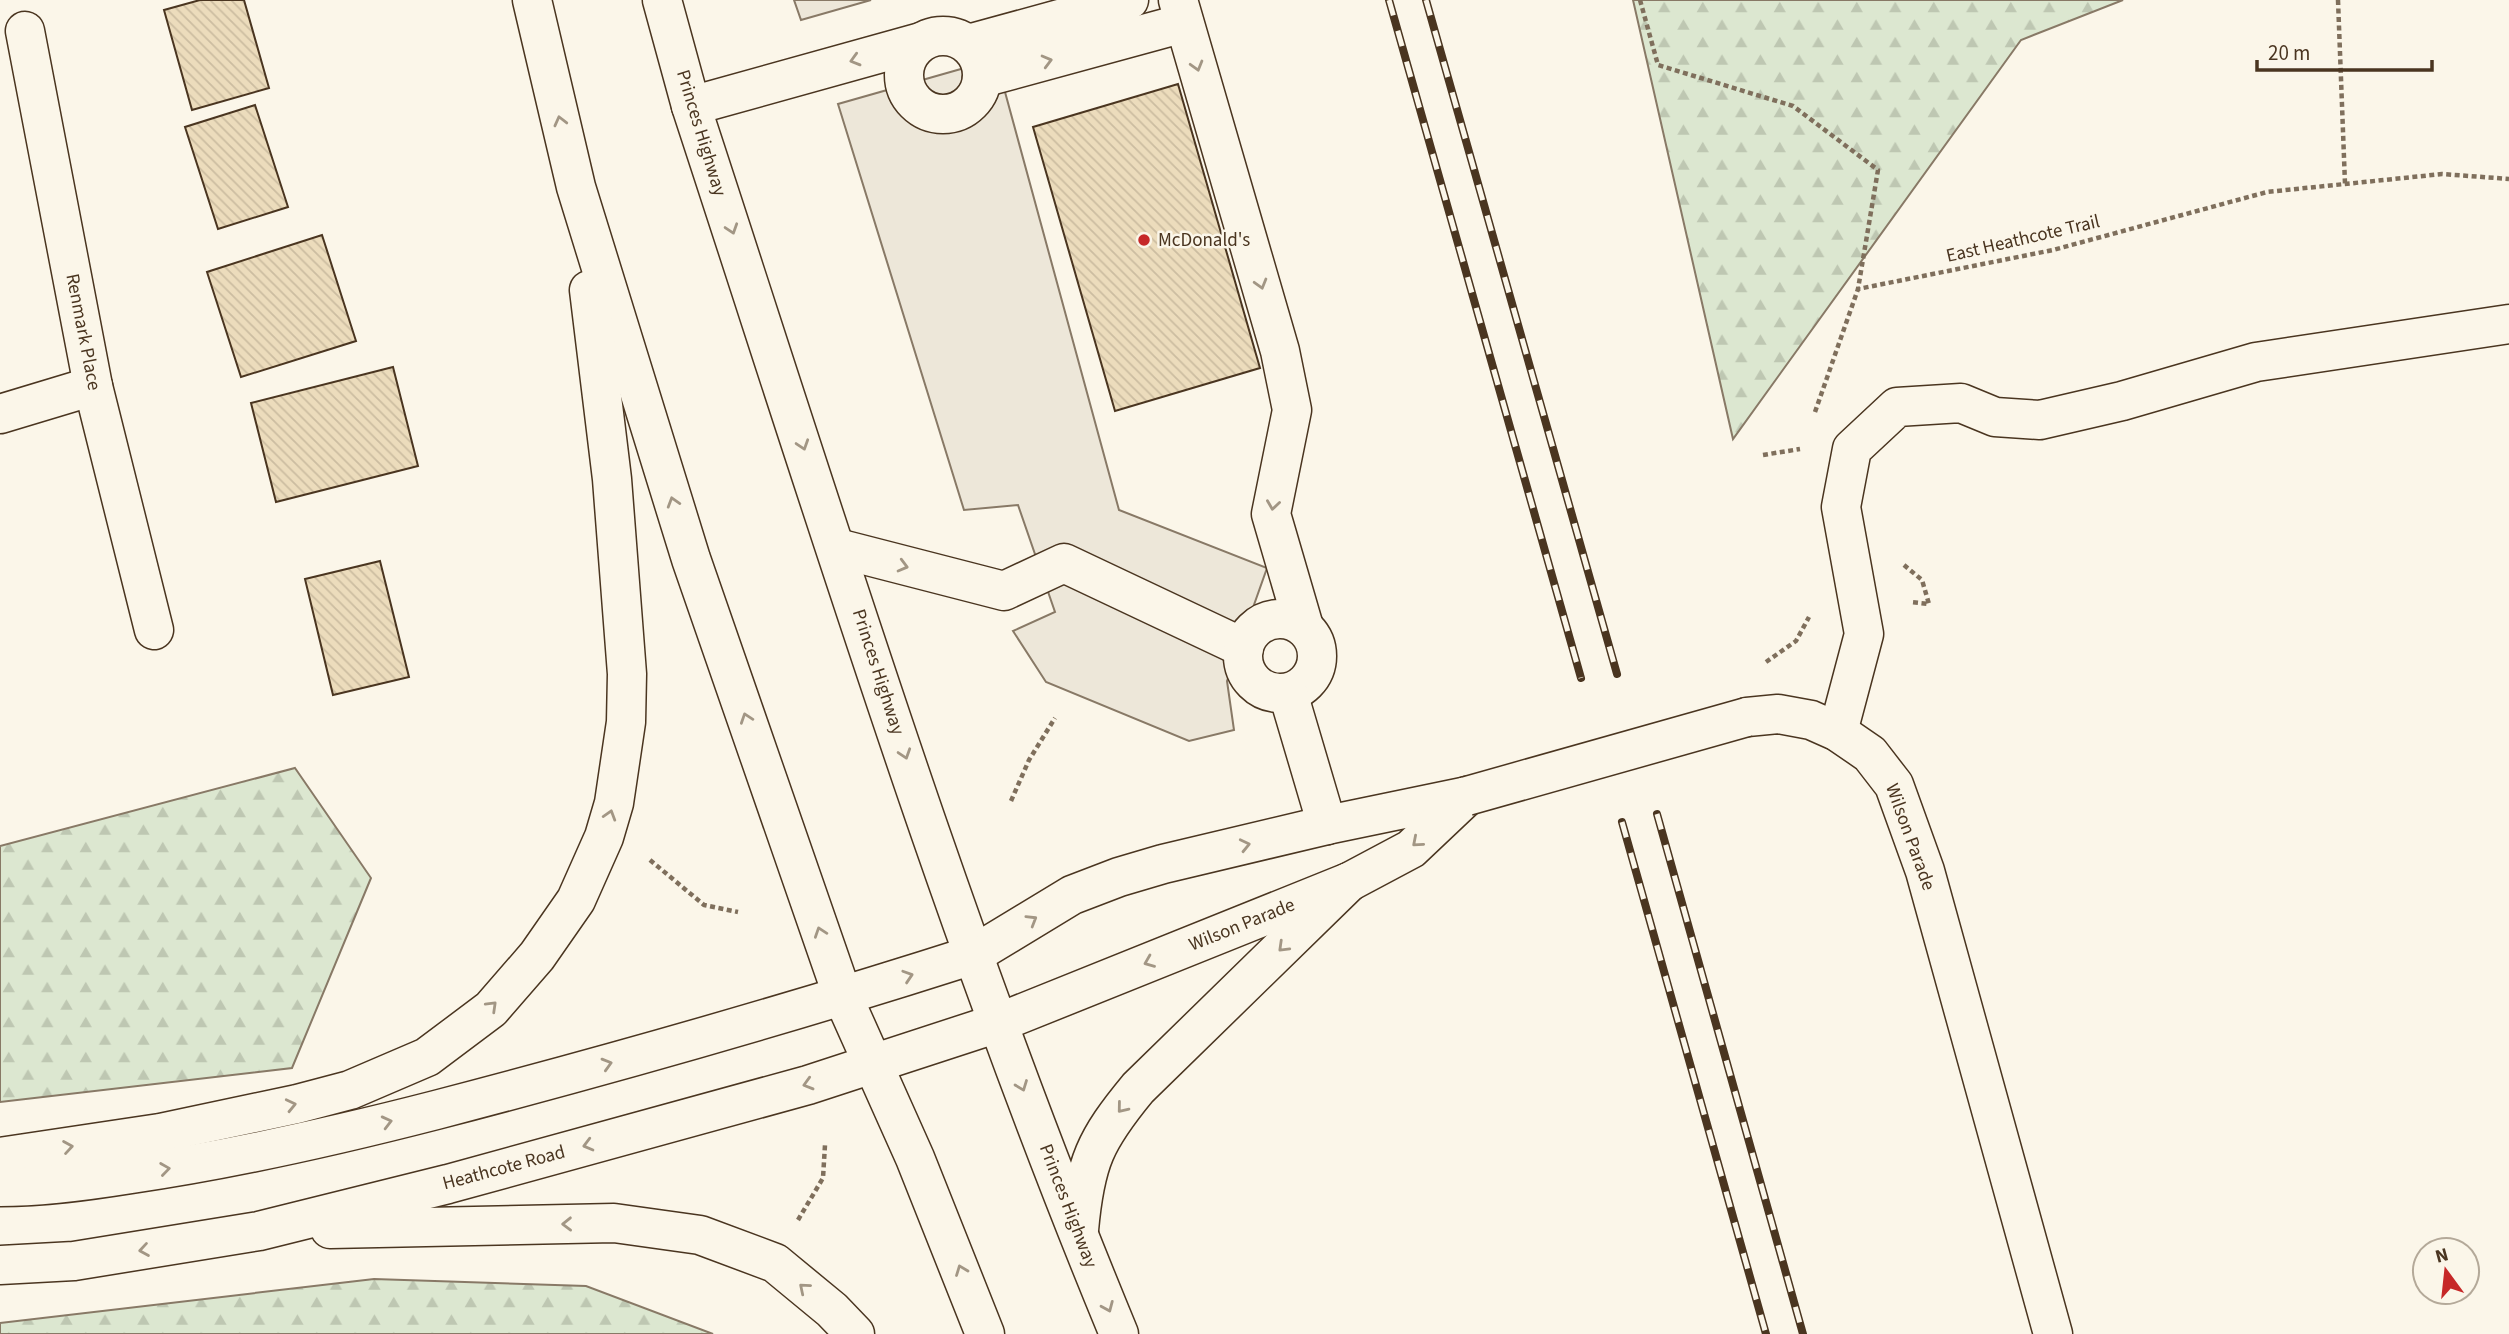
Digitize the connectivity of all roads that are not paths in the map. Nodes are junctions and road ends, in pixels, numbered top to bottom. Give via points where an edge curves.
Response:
1 (532, 0) edge
2 (662, 0) edge
3 (1129, 0) edge
4 (1181, 12) edge
5 (25, 31) dead end
6 (921, 41) junction
7 (975, 61) junction
8 (691, 106) junction
9 (576, 187) junction
10 (2509, 324) edge
11 (93, 386) junction
12 (0, 414) edge
13 (837, 548) junction
14 (1304, 627) junction
15 (154, 630) dead end
16 (1244, 648) junction
17 (1288, 693) junction
18 (1838, 732) junction
19 (1467, 796) junction
20 (1327, 825) junction
21 (1349, 882) junction
22 (973, 955) junction
23 (843, 997) junction
24 (998, 1023) junction
25 (873, 1064) junction
26 (0, 1157) edge
27 (0, 1187) edge
28 (259, 1231) junction
29 (1078, 1235) junction
30 (0, 1265) edge
31 (855, 1334) edge
32 (985, 1334) edge
33 (1119, 1334) edge
34 (2053, 1334) edge

9 -> 1 main road
2 - 8 main road, Princes Highway
3 - 7 main road
7 -> 4 main road
4 -> 14 main road via 1280,351 1292,410 1271,514
5 - 11 main road, Renmark Place
6 - 7 main road via 945,35 957,38
6 - 7 main road via 905,62 905,87 911,99 933,113 959,111 971,103 978,91
6 -> 8 main road
8 -> 13 main road, Princes Highway
23 -> 9 main road via 691,559
26 -> 9 main road via 160,1133 297,1104 350,1090 427,1057 491,1009 576,901 614,803 626,722 627,674 612,479
10 - 18 main road via 2256,362 2040,420 1994,417 1961,403 1897,407 1852,449 1842,507 1864,634
11 - 12 main road
11 - 15 main road, Renmark Place
13 -> 16 main road via 1004,591 1064,563
13 -> 22 main road, Princes Highway
14 - 16 main road via 1270,620 1249,635
14 - 17 main road via 1317,647 1316,670 1301,688
16 - 17 main road via 1246,672 1254,683 1277,694
17 - 20 main road
18 - 19 main road, Wilson Parade, bridge via 1811,720 1778,714 1747,717
18 - 34 main road, Wilson Parade via 1870,754 1894,785 1925,871
19 - 20 main road, Wilson Parade
19 -> 21 main road, Wilson Parade via 1411,849
22 -> 20 main road, Wilson Parade via 1072,895 1119,877
21 -> 24 main road, Wilson Parade
21 -> 29 main road via 1138,1088 1110,1122 1093,1153
23 -> 22 main road
22 - 24 main road, Princes Highway
23 - 25 main road
27 -> 23 main road via 44,1187 207,1163 352,1131 557,1079
24 - 25 main road, Heathcote Road
24 -> 29 main road, Princes Highway
25 -> 28 main road, Heathcote Road via 448,1184
32 -> 25 main road
28 -> 30 main road, Heathcote Road via 74,1261
31 -> 28 main road via 775,1263 700,1235 614,1223
29 -> 33 main road, Princes Highway

